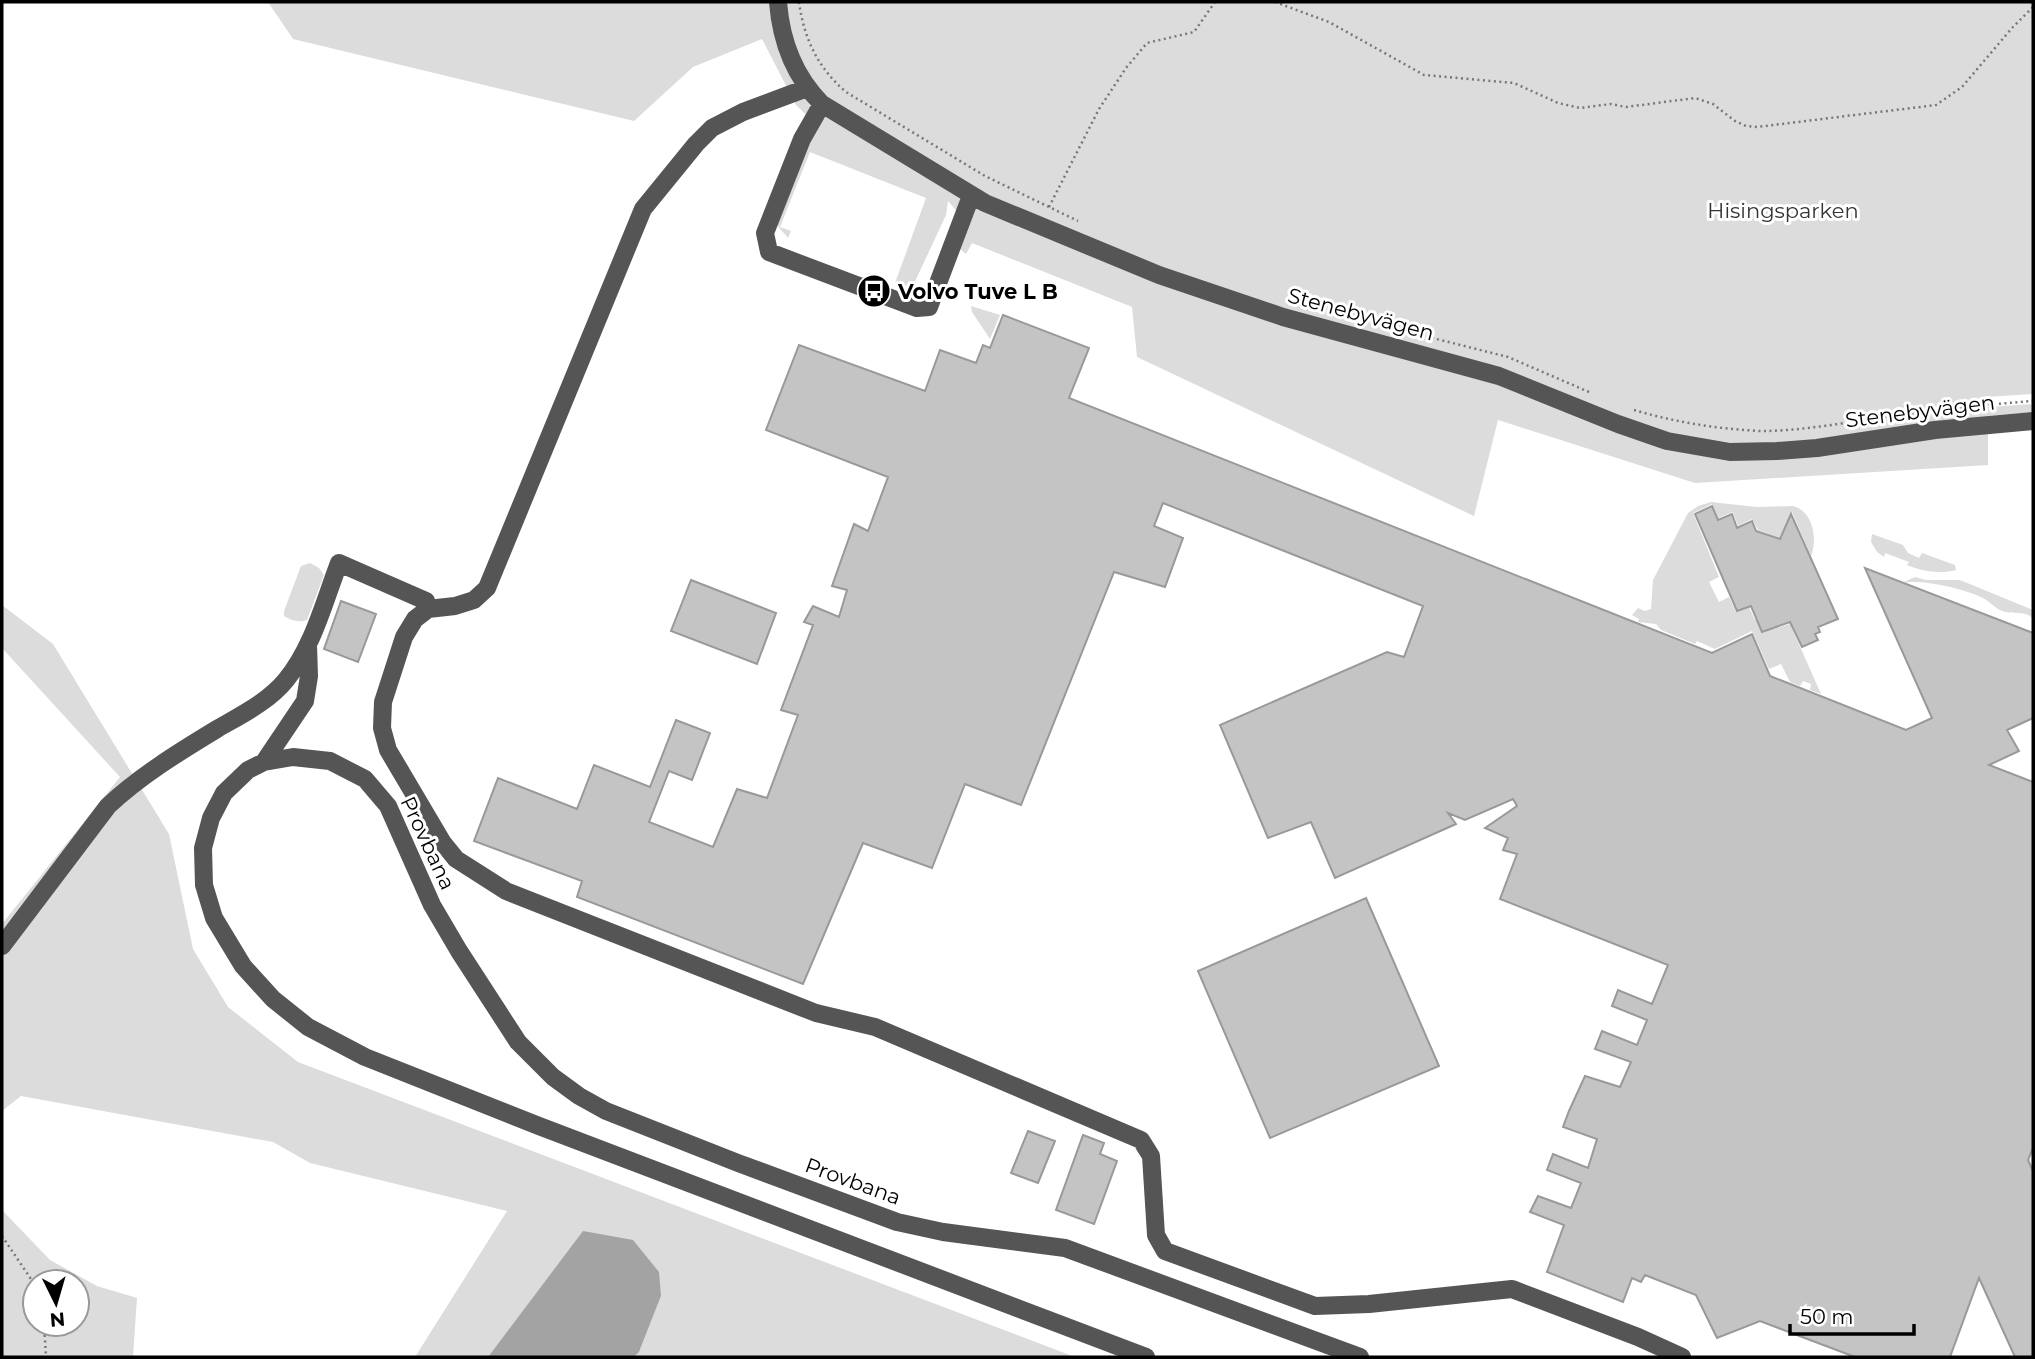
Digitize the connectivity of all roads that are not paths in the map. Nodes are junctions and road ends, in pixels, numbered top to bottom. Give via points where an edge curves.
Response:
1 (778, 2) edge
2 (807, 88) junction
3 (822, 104) junction
4 (971, 196) junction
5 (2033, 421) edge
6 (428, 609) junction
7 (308, 645) junction
8 (264, 762) junction
9 (2, 946) edge
10 (1671, 1355) edge
11 (1146, 1357) edge
12 (1360, 1357) edge

1 - 2 street, Stenebyvägen via 785,43
2 - 3 street, Stenebyvägen
2 - 6 street via 712,128 641,213 487,588 474,600
3 - 4 street, Stenebyvägen
3 - 4 street via 802,139 765,233 769,251 917,308 929,306
4 - 5 street, Stenebyvägen via 1200,290 1486,372 1618,424 1684,444 1730,452 1777,452
6 - 7 street via 426,601 339,563
6 - 10 street via 404,637 383,702 382,728 388,750 443,844 479,876 506,891 817,1013 875,1027 1141,1140 1151,1156 1156,1235 1165,1251 1315,1306 1512,1289
7 - 8 street via 305,701
7 - 9 street via 270,697 159,766 107,806
8 - 11 street, Provbana via 233,782 211,818 203,848 204,885 214,918 243,966 273,999 308,1027 414,1077
8 - 12 street, Provbana via 293,757 331,761 353,771 378,792 432,905 518,1042 553,1077 597,1106 897,1222 1065,1248

